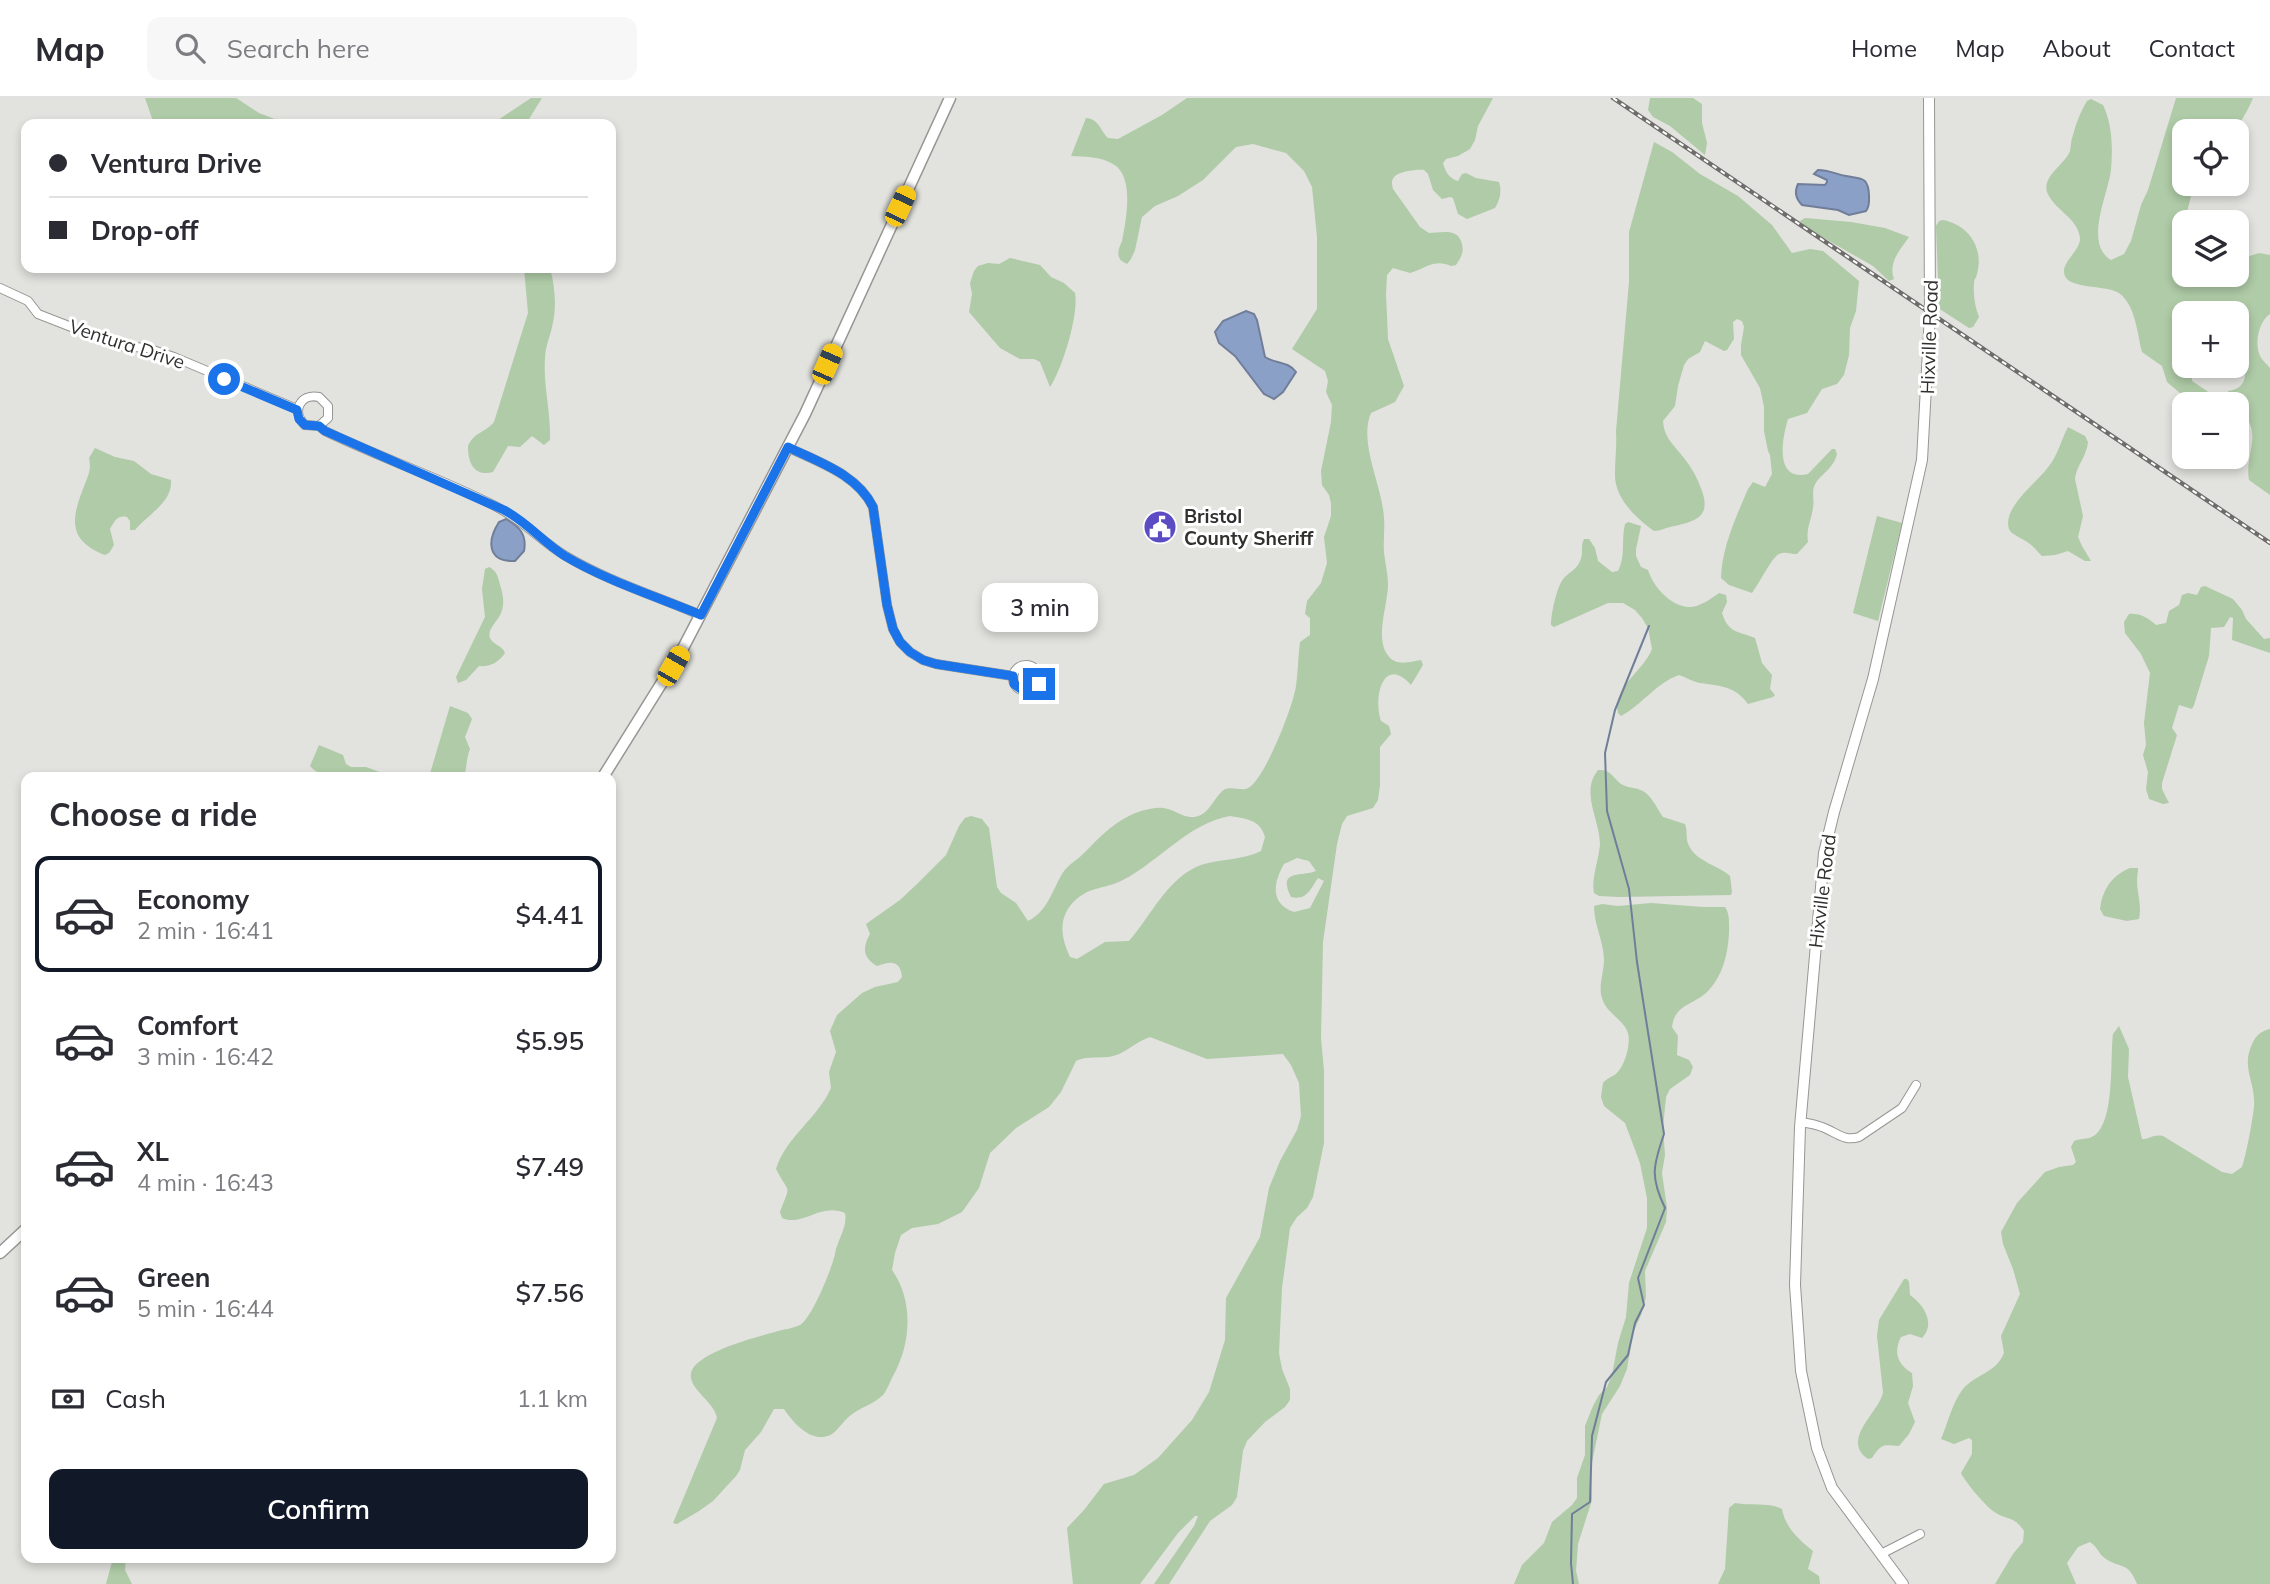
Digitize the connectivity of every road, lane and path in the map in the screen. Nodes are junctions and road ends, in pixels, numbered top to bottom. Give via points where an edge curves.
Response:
1 (950, 98) edge
2 (1929, 98) edge
3 (0, 288) edge
4 (297, 410) junction
5 (319, 426) junction
6 (788, 447) junction
7 (701, 615) junction
8 (1013, 676) dead end
9 (606, 772) edge
10 (1916, 1085) dead end
11 (1800, 1122) junction
12 (21, 1233) edge
13 (0, 1252) edge
14 (1920, 1534) dead end
15 (1881, 1554) junction
16 (1903, 1584) edge

1 - 6 main road
2 - 11 street, Hixville Road via 1931,297 1922,460 1871,687 1824,853
3 - 4 street, Ventura Drive via 28,301 38,314 120,346 174,357
4 - 5 street, Ventura Drive via 305,425
4 - 5 street via 305,398 322,398 329,412
5 - 7 street, Ventura Drive via 504,510 576,562
6 - 7 main road
6 - 8 street via 850,480 868,498 887,605 900,642 936,664
7 - 9 main road
10 - 11 street via 1902,1108 1859,1138 1844,1138
11 - 15 street, Hixville Road via 1795,1285 1801,1371 1817,1448 1832,1488
12 - 13 main road
14 - 15 street
15 - 16 street, Hixville Road

